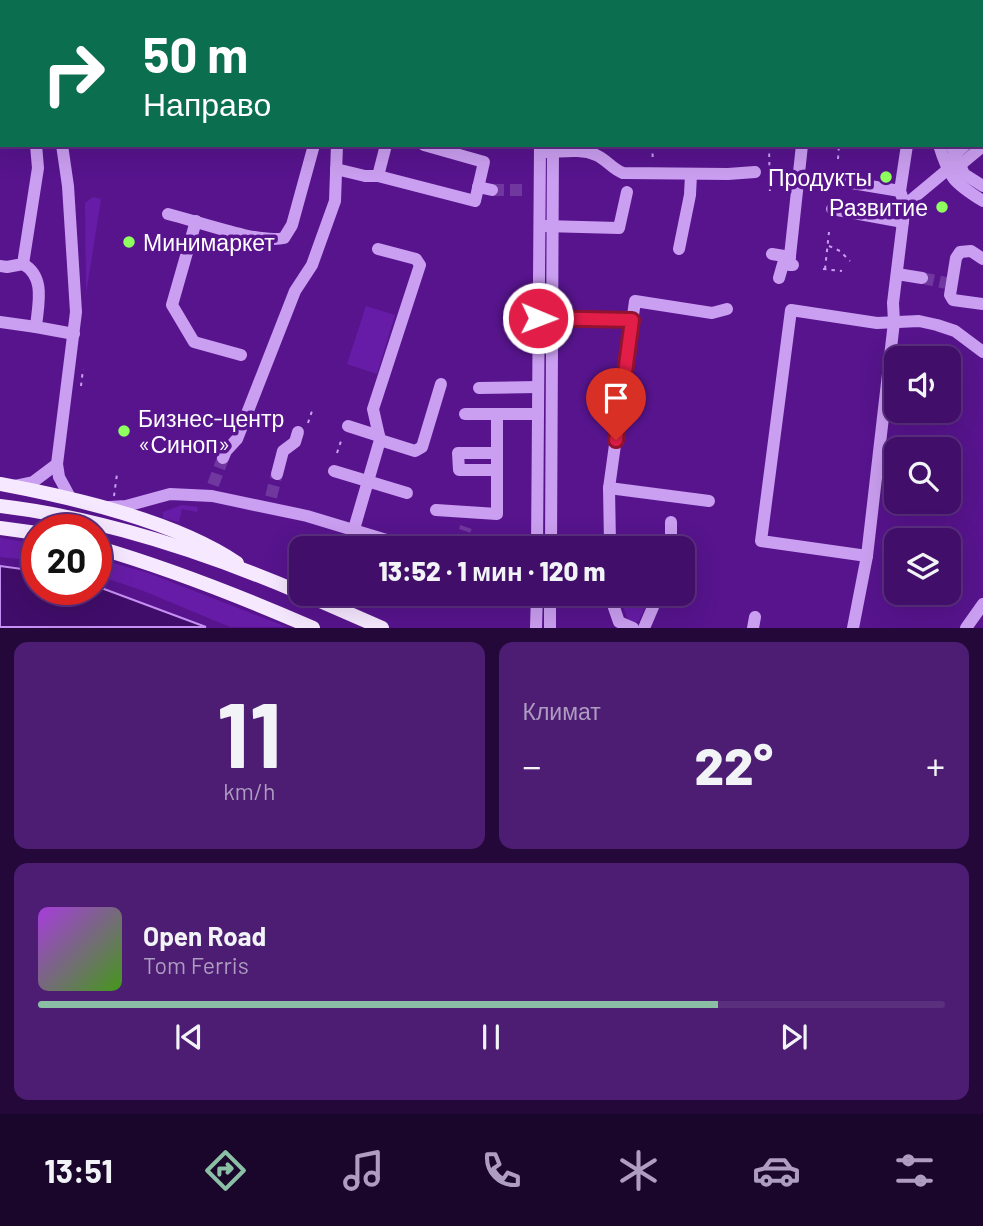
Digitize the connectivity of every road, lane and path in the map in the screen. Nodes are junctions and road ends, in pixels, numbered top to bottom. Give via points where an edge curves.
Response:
1 (36, 147) edge
2 (62, 147) edge
3 (313, 147) edge
4 (337, 147) edge
5 (385, 147) edge
6 (431, 147) edge
7 (652, 147) edge
8 (769, 147) edge
9 (802, 147) edge
10 (839, 147) edge
11 (906, 147) edge
12 (981, 147) edge
13 (540, 149) edge
14 (553, 149) edge
15 (838, 159) dead end
16 (953, 159) edge
17 (336, 169) junction
18 (755, 172) dead end
19 (653, 173) junction
20 (691, 174) junction
21 (378, 176) junction
22 (840, 181) dead end
23 (983, 186) edge
24 (478, 187) junction
25 (492, 190) tunnel mouth
26 (533, 190) junction
27 (553, 190) junction
28 (900, 191) junction
29 (627, 192) dead end
30 (769, 195) dead end
31 (983, 201) edge
32 (905, 205) junction
33 (832, 209) dead end
34 (168, 214) dead end
35 (196, 221) junction
36 (903, 222) junction
37 (546, 226) junction
38 (829, 232) dead end
39 (828, 246) junction
40 (378, 248) dead end
41 (679, 248) dead end
42 (772, 254) dead end
43 (983, 259) edge
44 (792, 261) junction
45 (850, 261) dead end
46 (23, 264) junction
47 (0, 266) edge
48 (842, 271) dead end
49 (897, 274) junction
50 (779, 278) dead end
51 (922, 278) tunnel mouth
52 (983, 304) edge
53 (727, 309) dead end
54 (538, 318) junction
55 (552, 318) junction
56 (632, 320) junction
57 (0, 322) edge
58 (894, 322) junction
59 (36, 327) junction
60 (74, 334) junction
61 (983, 352) edge
62 (241, 355) dead end
63 (83, 369) dead end
64 (441, 384) dead end
65 (81, 386) dead end
66 (538, 387) junction
67 (479, 388) dead end
68 (313, 408) dead end
69 (465, 414) dead end
70 (497, 414) junction
71 (538, 414) junction
72 (348, 426) dead end
73 (298, 432) joint
74 (380, 438) junction
75 (341, 441) dead end
76 (337, 453) dead end
77 (497, 453) junction
78 (223, 458) tunnel mouth
79 (57, 464) junction
80 (497, 470) junction
81 (334, 471) dead end
82 (117, 474) dead end
83 (277, 474) tunnel mouth
84 (368, 481) junction
85 (7, 485) edge
86 (609, 488) junction
87 (407, 493) dead end
88 (71, 499) junction
89 (709, 500) dead end
90 (109, 502) junction
91 (0, 506) edge
92 (436, 510) dead end
93 (468, 512) junction
94 (671, 522) dead end
95 (0, 527) edge
96 (466, 527) tunnel mouth
97 (354, 529) junction
98 (21, 530) edge
99 (376, 536) edge
100 (537, 536) edge
101 (551, 536) edge
102 (610, 536) edge
103 (671, 536) edge
104 (112, 552) edge
105 (867, 556) junction
106 (247, 570) junction
107 (289, 588) edge
108 (983, 604) edge
109 (332, 606) edge
110 (537, 606) edge
111 (550, 606) edge
112 (613, 606) edge
113 (653, 606) edge
114 (313, 628) edge
115 (382, 628) edge
116 (536, 628) edge
117 (550, 628) edge
118 (633, 628) edge
119 (644, 628) edge
120 (853, 628) edge
121 (966, 628) edge

1 - 46 street via 38,168
2 - 60 street via 73,244
3 - 35 street via 292,225 284,238 273,240
4 - 17 street
5 - 21 street
6 - 24 street via 484,162
7 - 19 path
8 - 30 path
9 - 44 street
10 - 15 path
11 - 28 street
12 - 16 street
13 - 14 street
13 - 26 street
14 - 19 street via 597,155 623,173
14 - 27 street
16 - 23 street via 964,174
16 - 31 street via 955,182
16 - 32 street
17 - 21 street
17 - 78 street via 335,201 312,265 295,292 237,439
18 - 20 street
19 - 20 street
20 - 41 street
21 - 24 street via 475,201
22 - 28 street
24 - 25 street
26 - 27 street
26 - 37 street
27 - 37 street
28 - 32 street
29 - 37 street via 619,228
32 - 36 street
33 - 36 street
34 - 35 street
35 - 62 street via 172,305 194,342
36 - 49 street
37 - 54 street
37 - 55 street
38 - 39 path
39 - 45 path
39 - 48 path via 824,269
40 - 74 street via 416,259 420,265 373,409
42 - 44 street
43 - 52 street via 971,251 960,252 949,283 953,300
44 - 50 street via 783,264
46 - 47 street
46 - 59 street via 36,274 38,283
49 - 51 street
49 - 58 street
53 - 56 street via 712,313 635,301
54 - 55 street
54 - 66 street
55 - 56 street
55 - 101 street
56 - 86 street
57 - 59 street
58 - 61 street via 919,321 955,331
58 - 105 street
58 - 105 street via 791,310 761,541
59 - 60 street
60 - 79 street
63 - 65 path
64 - 74 street via 422,447 415,451
66 - 67 street
66 - 71 street
68 - 73 path via 305,430
69 - 70 street
70 - 71 street
70 - 77 street
71 - 100 street
72 - 74 street
73 - 83 street via 295,442 283,451
74 - 84 street
75 - 76 path
77 - 80 street
77 - 80 street via 458,453 458,470
79 - 85 street via 33,482
79 - 88 street
80 - 93 street via 497,514
81 - 84 street
82 - 90 path
84 - 87 street
84 - 97 street
85 - 88 main road
86 - 89 street
86 - 102 street
88 - 90 main road
90 - 97 street via 126,506 212,491 270,502
90 - 106 main road via 222,553
91 - 106 main road via 103,526
92 - 93 street
93 - 96 street
94 - 103 street
95 - 98 main road
97 - 99 street
104 - 114 main road via 223,589
105 - 120 street
106 - 107 main road
108 - 121 street
109 - 115 main road
110 - 116 street
111 - 117 street
112 - 118 street via 619,622
113 - 119 street

